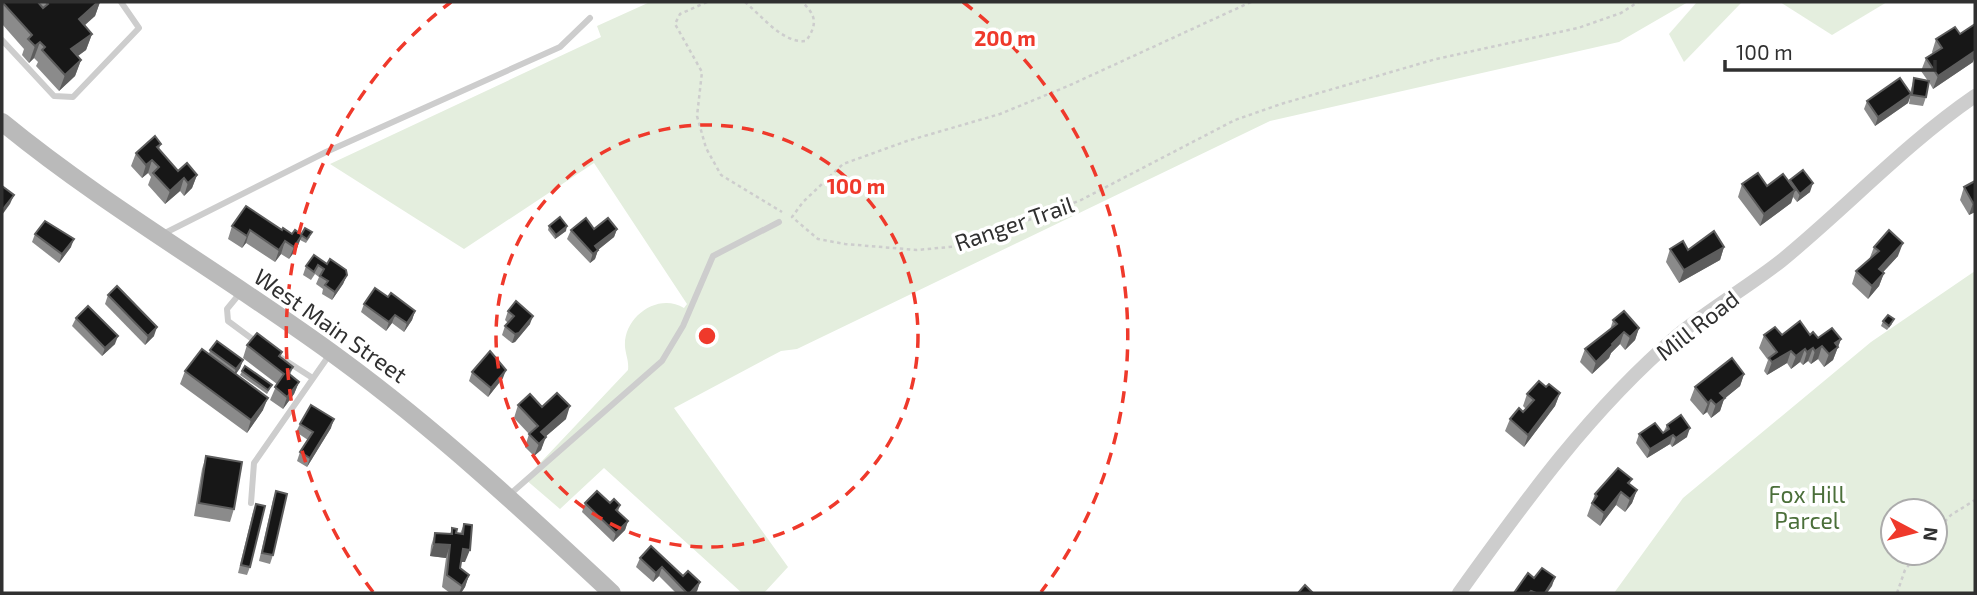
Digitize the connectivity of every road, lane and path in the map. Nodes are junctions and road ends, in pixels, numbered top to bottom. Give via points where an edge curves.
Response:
1 (121, 2) edge
2 (707, 2) edge
3 (745, 2) edge
4 (802, 2) edge
5 (1251, 2) edge
6 (1638, 2) edge
7 (590, 18) dead end
8 (2, 40) edge
9 (1975, 96) edge
10 (2, 122) edge
11 (792, 217) junction
12 (779, 222) dead end
13 (158, 236) junction
14 (241, 292) junction
15 (331, 352) junction
16 (311, 377) junction
17 (507, 496) junction
18 (1975, 500) edge
19 (251, 503) dead end
20 (1949, 517) edge
21 (1907, 567) edge
22 (612, 593) edge
23 (1460, 593) edge
24 (1897, 593) edge

1 - 8 lane via 139,28 73,97 54,96
2 - 11 path, Ranger Trail via 680,14 676,24 702,72 697,116 706,148 722,175
3 - 4 path via 798,42 806,41 816,22 814,13
5 - 11 path via 1000,114 843,164
6 - 11 path, Ranger Trail via 1578,28 1436,59 1235,120 1081,200 960,246 917,250 845,244 818,239
7 - 13 lane via 560,47 326,152
9 - 23 street, Mill Road via 1915,142 1781,261 1679,335 1633,378 1548,471
10 - 13 main road, West Main Street
12 - 17 lane via 713,256 662,362
13 - 14 main road, West Main Street
14 - 15 main road, West Main Street
14 - 16 lane via 227,309 228,321
15 - 16 lane
15 - 17 main road, West Main Street via 429,427
16 - 19 lane via 254,463
17 - 22 main road, West Main Street
18 - 20 path
21 - 24 path

